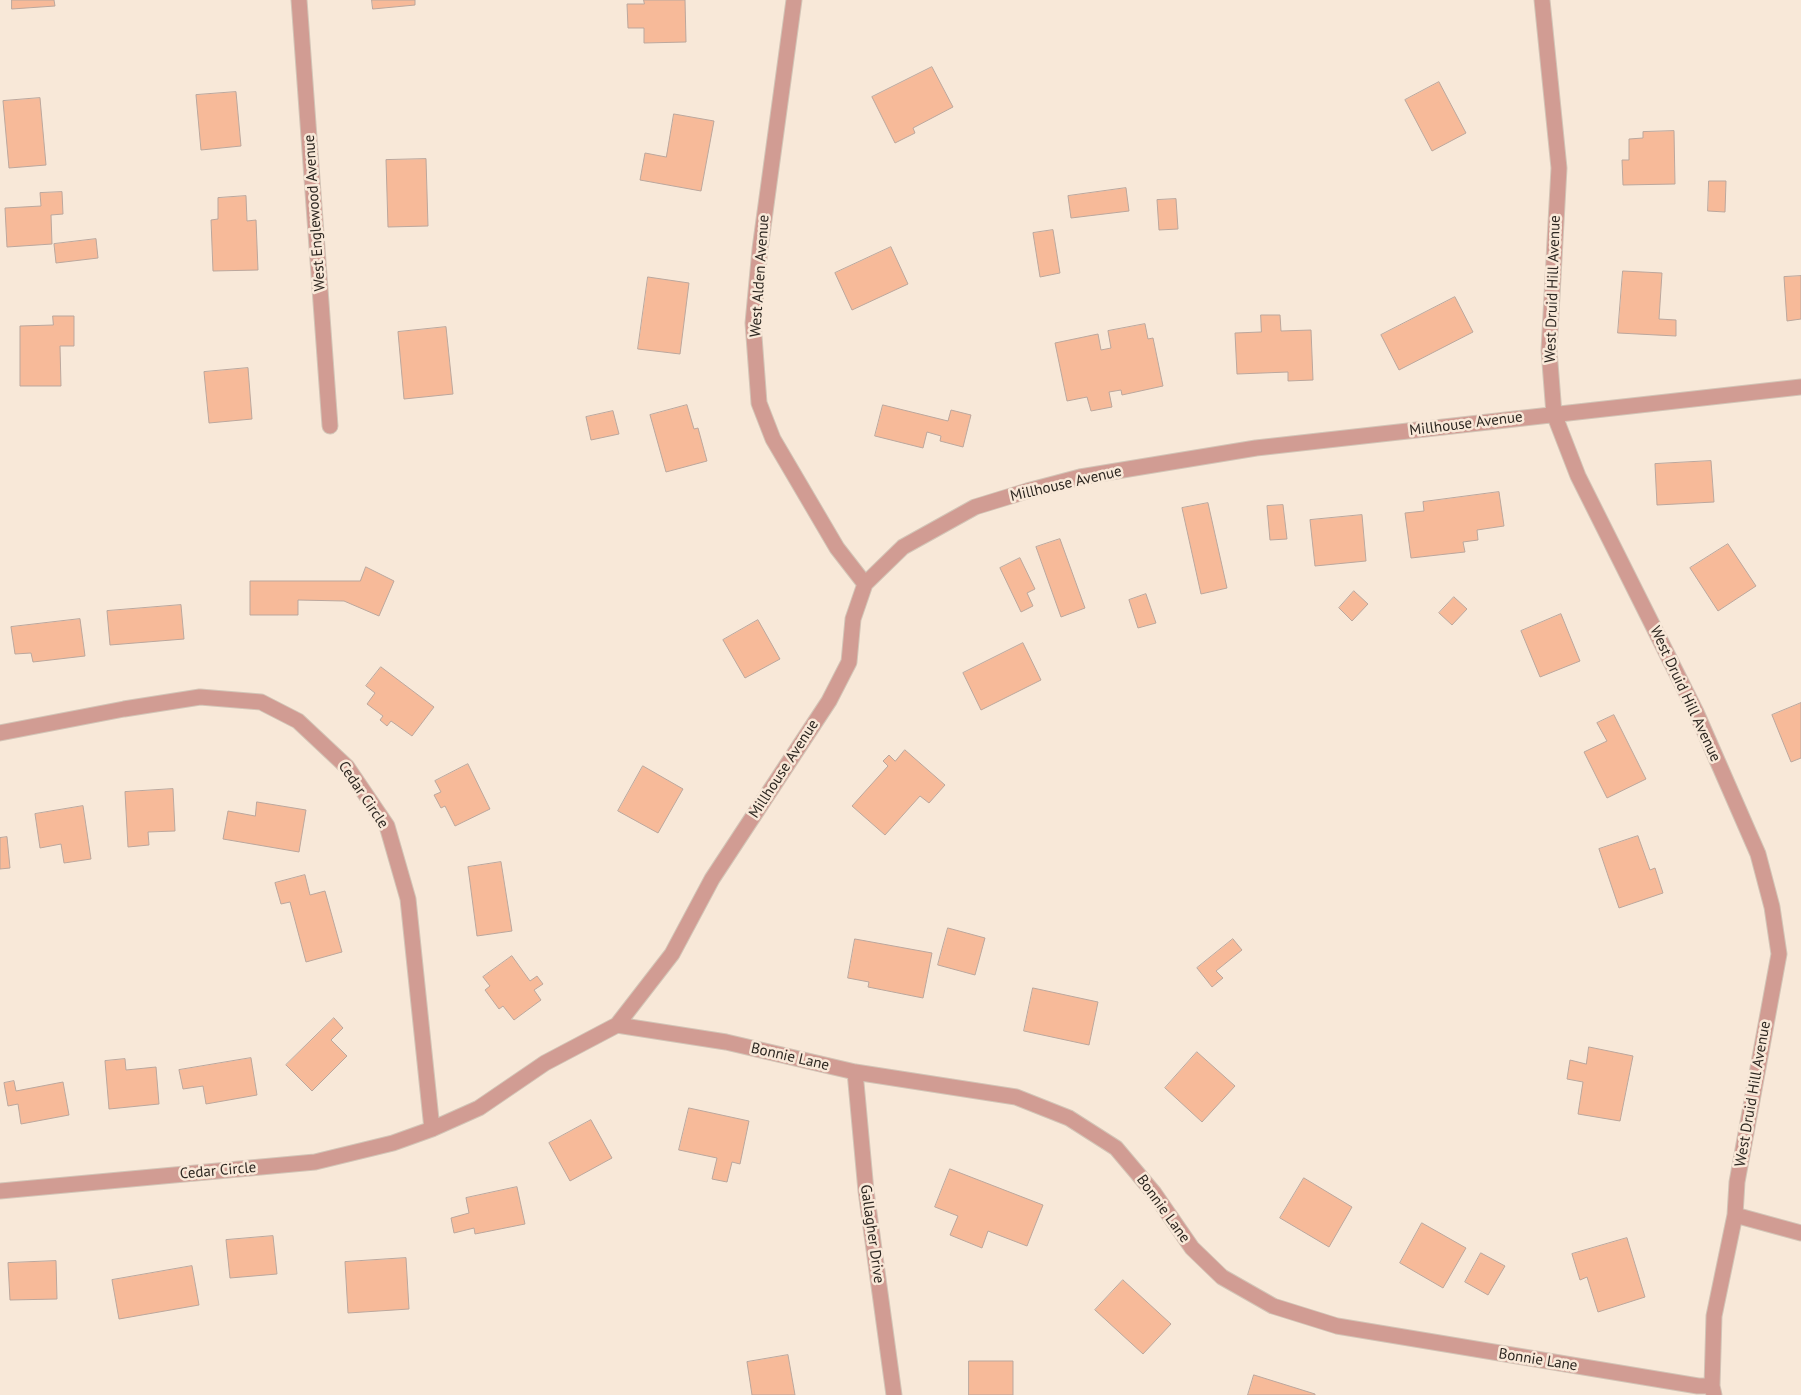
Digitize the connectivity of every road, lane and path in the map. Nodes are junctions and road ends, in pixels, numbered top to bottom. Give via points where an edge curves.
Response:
1 (300, 0) edge
2 (794, 0) edge
3 (1542, 0) edge
4 (1801, 387) edge
5 (1554, 414) junction
6 (330, 426) dead end
7 (865, 584) junction
8 (0, 734) edge
9 (617, 1025) junction
10 (856, 1072) junction
11 (432, 1129) junction
12 (0, 1191) edge
13 (1734, 1215) junction
14 (1801, 1233) edge
15 (1713, 1391) edge
16 (894, 1395) edge

1 - 6 street, West Englewood Avenue
2 - 7 street, West Alden Avenue via 753,323 759,403 773,439 837,548
3 - 5 street, West Druid Hill Avenue via 1559,168 1549,350
4 - 5 street, Millhouse Avenue
5 - 7 street, Millhouse Avenue via 1256,448 1080,477 975,507 903,547
5 - 13 street, West Druid Hill Avenue via 1578,476 1696,712 1758,854 1772,906 1779,954 1737,1182
7 - 9 street, Millhouse Avenue via 854,619 849,662 829,700 712,879 672,954
8 - 11 street, Cedar Circle via 200,697 261,702 298,721 319,740 348,767 387,826 406,890
9 - 10 street, Bonnie Lane via 726,1042
9 - 11 street, Cedar Circle via 545,1063 479,1108
10 - 15 street, Bonnie Lane via 1016,1097 1069,1118 1116,1148 1154,1193 1192,1248 1222,1277 1273,1306 1337,1326
10 - 16 street, Gallagher Drive via 866,1191
11 - 12 street, Cedar Circle via 393,1143 315,1162
13 - 14 street
13 - 15 street, West Druid Hill Avenue via 1714,1316

